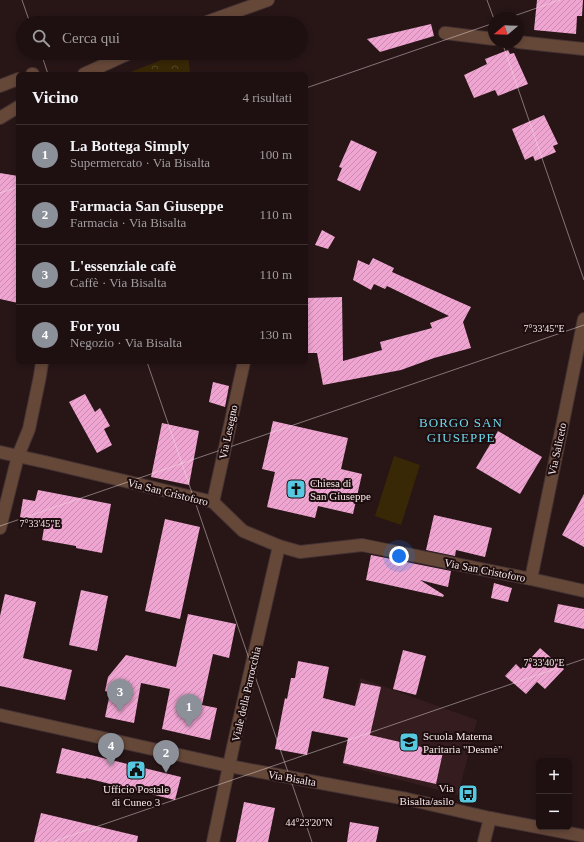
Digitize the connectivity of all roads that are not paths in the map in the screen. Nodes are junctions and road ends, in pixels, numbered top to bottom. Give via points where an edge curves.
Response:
1 (268, 0) edge
2 (223, 16) edge
3 (445, 33) dead end
4 (488, 38) edge
5 (524, 43) edge
6 (584, 49) edge
7 (115, 60) edge
8 (88, 72) edge
9 (16, 80) edge
10 (0, 86) edge
11 (16, 108) edge
12 (0, 118) edge
13 (584, 319) edge
14 (42, 364) edge
15 (244, 364) edge
16 (0, 452) edge
17 (18, 456) junction
18 (213, 502) junction
19 (0, 528) edge
20 (279, 546) junction
21 (531, 579) junction
22 (584, 591) edge
23 (0, 715) edge
24 (229, 766) junction
25 (490, 818) junction
26 (584, 836) edge
27 (214, 842) edge
28 (484, 842) edge

1 - 2 street
3 - 4 street
5 - 6 street
7 - 8 street
9 - 10 street
11 - 12 street
13 - 21 street, Via Saliceto
14 - 17 street via 29,429
15 - 18 street, Via Lesegno
16 - 17 street, Via San Cristoforo
17 - 18 street, Via San Cristoforo
17 - 19 street
18 - 20 street, Via San Cristoforo via 243,531
20 - 21 street, Via San Cristoforo via 300,552 362,545
20 - 24 street, Viale della Parrocchia
21 - 22 street, Via San Cristoforo
23 - 24 street, Via Bisalta
24 - 25 street, Via Bisalta via 407,799
24 - 27 street, Viale della Parrocchia
25 - 26 street, Via Bisalta
25 - 28 street

